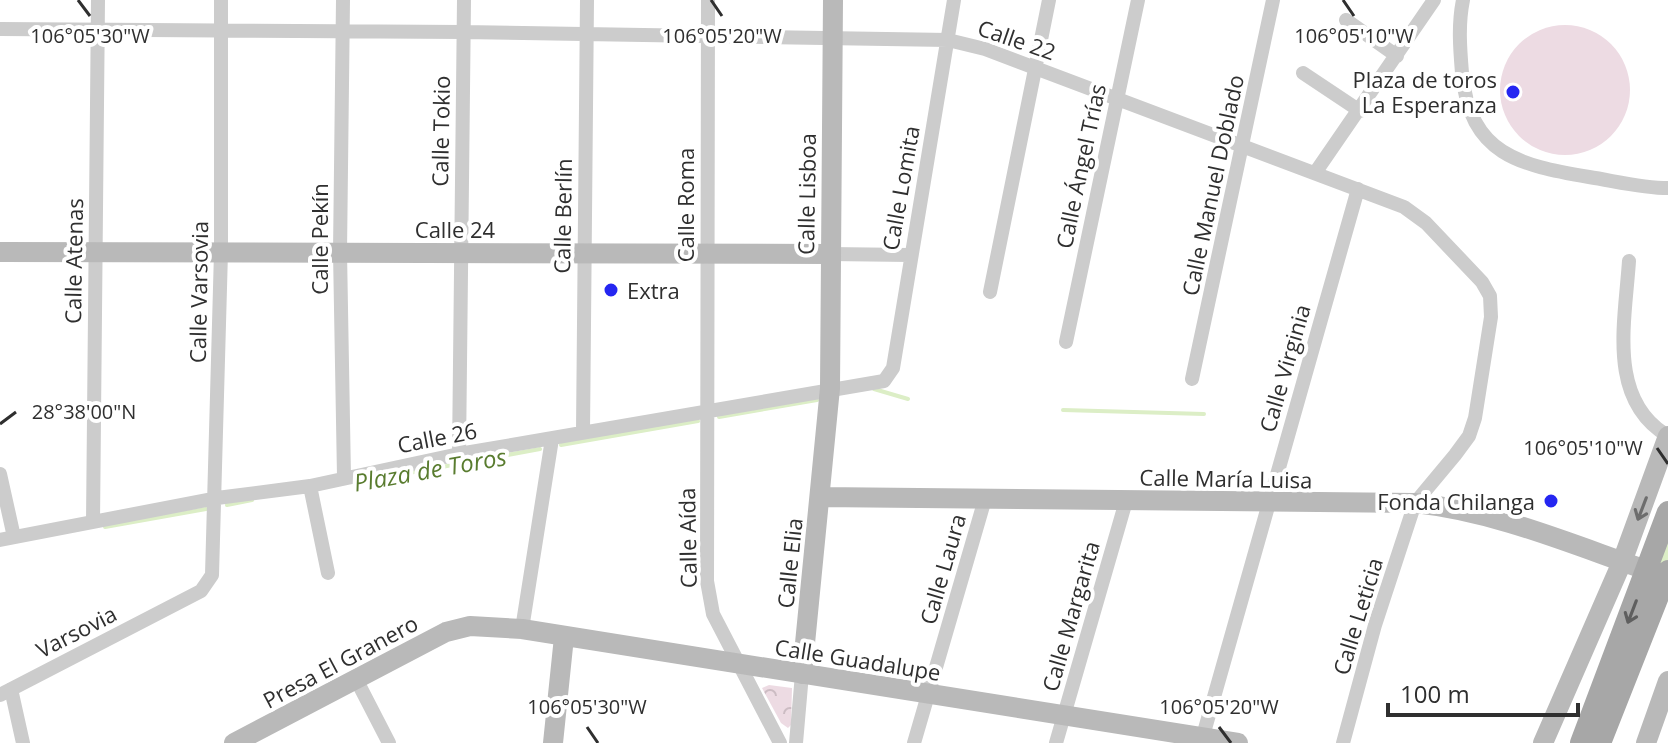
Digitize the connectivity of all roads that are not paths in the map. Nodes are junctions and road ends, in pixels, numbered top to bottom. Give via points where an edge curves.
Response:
1 (98, 0) edge
2 (221, 0) edge
3 (343, 0) edge
4 (464, 0) edge
5 (587, 0) edge
6 (708, 0) edge
7 (833, 0) edge
8 (954, 0) edge
9 (1049, 0) edge
10 (1138, 0) edge
11 (1273, 0) edge
12 (1434, 0) edge
13 (1463, 0) edge
14 (1346, 20) dead end
15 (0, 29) edge
16 (98, 30) junction
17 (220, 30) junction
18 (343, 31) junction
19 (463, 32) junction
20 (587, 36) junction
21 (708, 37) junction
22 (833, 38) junction
23 (948, 40) junction
24 (1397, 56) junction
25 (1038, 69) junction
26 (1303, 73) dead end
27 (1117, 100) junction
28 (1360, 111) junction
29 (1244, 147) junction
30 (1315, 173) junction
31 (1668, 188) edge
32 (1358, 189) junction
33 (95, 249) junction
34 (0, 252) edge
35 (221, 252) junction
36 (340, 252) junction
37 (461, 253) junction
38 (584, 254) junction
39 (707, 254) junction
40 (829, 254) junction
41 (910, 255) junction
42 (1629, 261) dead end
43 (990, 292) dead end
44 (1066, 342) dead end
45 (1192, 379) dead end
46 (884, 381) joint
47 (830, 388) junction
48 (709, 411) junction
49 (583, 432) junction
50 (1668, 436) edge
51 (552, 439) junction
52 (459, 454) junction
53 (0, 474) edge
54 (344, 477) junction
55 (310, 486) junction
56 (820, 497) junction
57 (217, 498) junction
58 (985, 499) junction
59 (1126, 501) junction
60 (1415, 503) junction
61 (1269, 504) junction
62 (1668, 512) edge
63 (93, 522) junction
64 (7, 538) edge
65 (1622, 562) junction
66 (1668, 571) edge
67 (328, 573) dead end
68 (1668, 578) edge
69 (208, 583) joint
70 (470, 626) joint
71 (522, 629) junction
72 (564, 637) junction
73 (738, 665) junction
74 (802, 674) junction
75 (356, 679) junction
76 (1668, 681) edge
77 (6, 692) edge
78 (928, 695) junction
79 (1064, 716) junction
80 (1202, 740) edge
81 (23, 743) edge
82 (234, 743) edge
83 (389, 743) edge
84 (553, 743) edge
85 (780, 743) edge
86 (796, 743) edge
87 (914, 743) edge
88 (1056, 743) edge
89 (1238, 743) edge
90 (1343, 743) edge
91 (1543, 743) edge
92 (1581, 743) edge
93 (1600, 743) edge
94 (1646, 743) edge

1 - 16 street, Calle Atenas
2 - 17 street, Calle Varsovia
3 - 18 street, Calle Pekín
4 - 19 street, Calle Tokio
5 - 20 street, Calle Berlín
6 - 21 street, Calle Roma
7 - 22 street, Calle Lisboa
8 - 23 street, Calle Lomita
9 - 25 street
10 - 27 street, Calle Ángel Trías
11 - 29 street, Calle Manuel Doblado
12 - 24 street
13 - 31 street via 1464,98 1485,139 1535,167
14 - 24 street
15 - 16 street, Calle 22
16 - 17 street, Calle 22
16 - 33 street, Calle Atenas
17 - 18 street, Calle 22
17 - 35 street, Calle Varsovia
18 - 19 street, Calle 22
18 - 36 street, Calle Pekín
19 - 20 street, Calle 22
19 - 37 street, Calle Tokio
20 - 21 street, Calle 22
20 - 38 street, Calle Berlín
21 - 22 street, Calle 22
21 - 39 street, Calle Roma
22 - 23 street, Calle 22
22 - 40 street, Calle Lisboa
23 - 25 street, Calle 22
23 - 41 street, Calle Lomita
24 - 28 street
25 - 27 street, Calle 22
25 - 43 street
26 - 28 street
27 - 29 street, Calle 22
27 - 44 street, Calle Ángel Trías
28 - 30 street
29 - 30 street, Calle 22
29 - 45 street, Calle Manuel Doblado
30 - 32 street, Calle 22
32 - 60 street, Calle 22 via 1404,207 1426,223 1490,296 1491,317 1469,436
32 - 61 street, Calle Virginia
33 - 34 street, Calle 24
33 - 35 street, Calle 24
33 - 63 street, Calle Atenas
35 - 36 street, Calle 24
35 - 57 street, Calle Varsovia
36 - 37 street, Calle 24
36 - 54 street, Calle Pekín
37 - 38 street, Calle 24
37 - 52 street, Calle Tokio
38 - 39 street, Calle 24
38 - 49 street, Calle Berlín
39 - 40 street, Calle 24
39 - 48 street, Calle Roma
40 - 41 street, Calle 24
40 - 47 street, Calle Lisboa
41 - 46 street, Calle Lomita via 893,368
42 - 50 street via 1627,381 1634,404 1649,425
46 - 47 street, Calle 26
47 - 48 street, Calle 26
47 - 56 street, Calle Elia
48 - 49 street, Calle 26
48 - 73 street, Calle Aída via 707,581 713,614
49 - 51 street, Calle 26
50 -> 65 street
51 - 52 street, Calle 26
51 - 71 street
52 - 54 street, Calle 26
53 - 64 street
54 - 55 street, Calle 26
55 - 57 street, Calle 26
55 - 67 street
56 - 58 street, Calle María Luisa
56 - 74 street, Calle Elia
57 - 63 street, Calle 26
57 - 69 street, Calle Varsovia
58 - 59 street, Calle María Luisa
58 - 78 street, Calle Laura
59 - 61 street, Calle María Luisa
59 - 79 street, Calle Margarita
60 - 61 street, Calle María Luisa
60 - 65 street, Calle María Luisa via 1488,516
60 - 90 street, Calle Leticia
61 - 80 street, Calle Virginia
62 -> 92 main road, bridge
63 - 64 street, Calle 26
65 - 68 street, Calle María Luisa, bridge
65 - 91 street
66 - 93 main road, bridge
69 - 77 street, Varsovia
70 - 71 street, Calle Guadalupe
70 - 75 street, Presa El Granero via 446,632
71 - 72 street, Calle Guadalupe
72 - 73 street, Calle Guadalupe
72 - 84 street
73 - 74 street, Calle Guadalupe
73 - 85 street, Calle Aída
74 - 78 street, Calle Guadalupe
74 - 86 street, Calle Elia
75 - 82 street, Presa El Granero
75 - 83 street
76 - 94 street
77 - 81 street, Varsovia
78 - 79 street, Calle Guadalupe
78 - 87 street, Calle Laura
79 - 80 street, Calle Guadalupe
79 - 88 street, Calle Margarita
80 - 89 street, Calle Guadalupe

